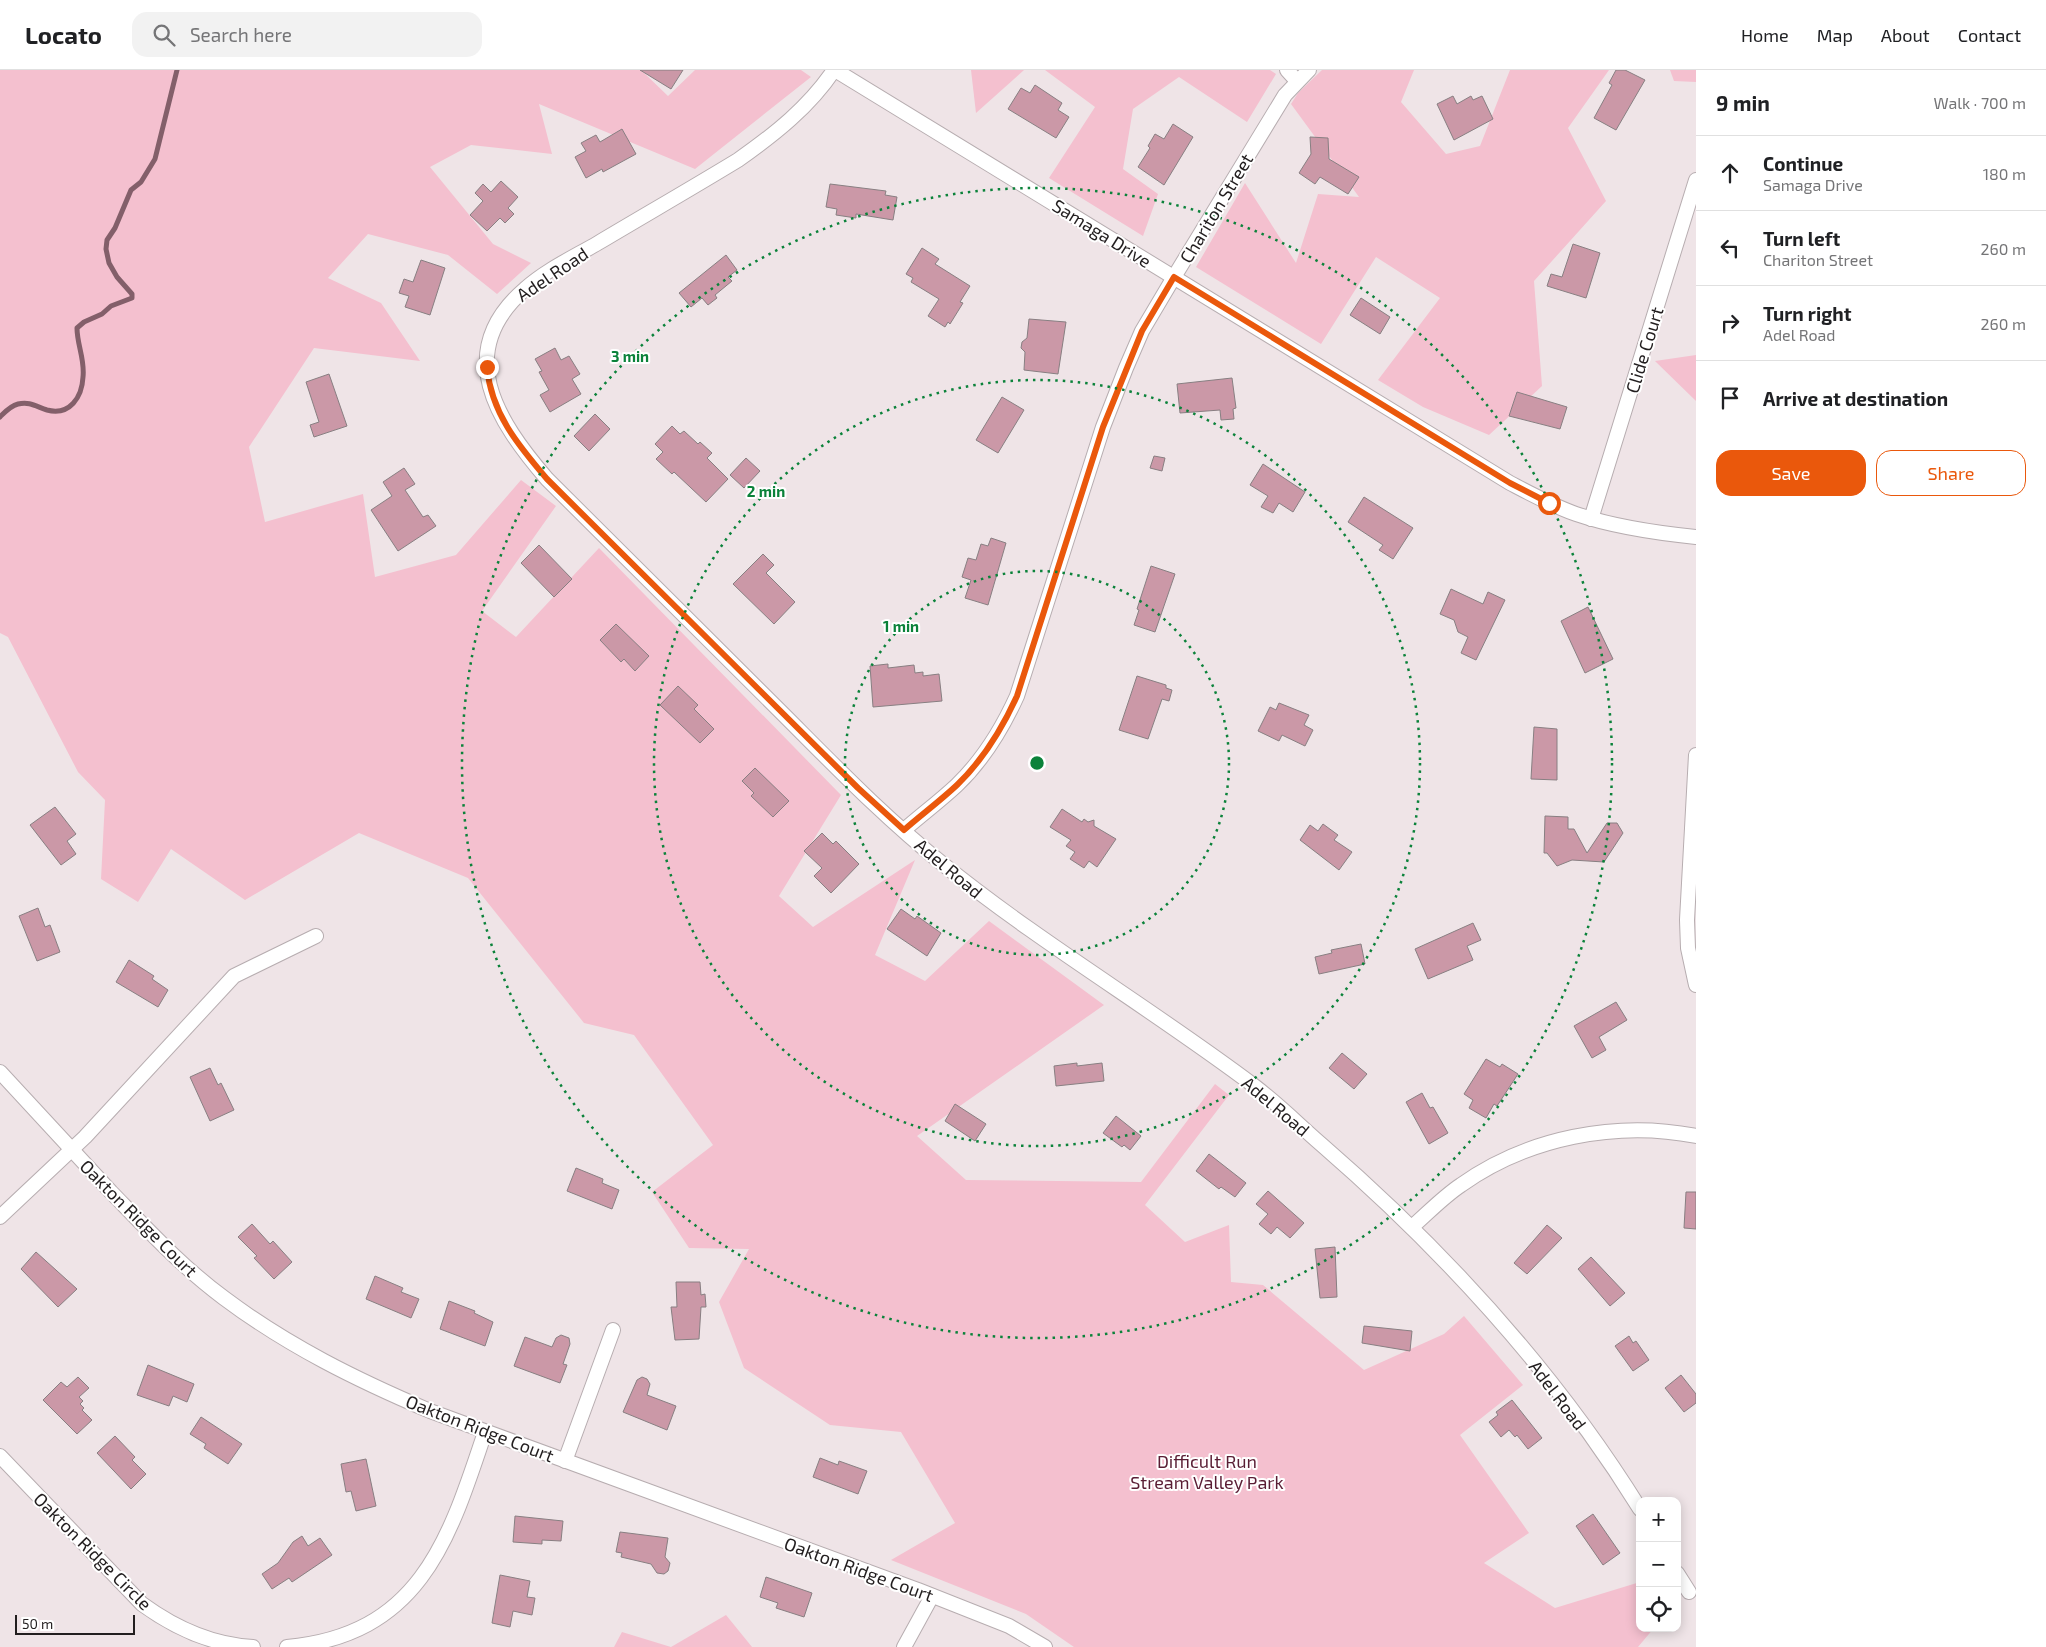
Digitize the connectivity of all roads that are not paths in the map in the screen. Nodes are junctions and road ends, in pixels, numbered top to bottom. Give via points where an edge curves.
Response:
1 (834, 70) edge
2 (1287, 70) edge
3 (1309, 70) edge
4 (1297, 81) junction
5 (1696, 180) edge
6 (1174, 277) junction
7 (1591, 519) junction
8 (1696, 537) edge
9 (1696, 755) edge
10 (904, 830) junction
11 (316, 936) dead end
12 (1696, 985) edge
13 (0, 1072) edge
14 (1696, 1136) edge
15 (71, 1150) junction
16 (0, 1217) edge
17 (1412, 1227) junction
18 (612, 1330) dead end
19 (485, 1432) junction
20 (0, 1456) edge
21 (565, 1461) junction
22 (1636, 1503) edge
23 (1681, 1580) edge
24 (1688, 1592) dead end
25 (932, 1596) junction
26 (253, 1647) edge
27 (287, 1647) edge
28 (904, 1647) edge
29 (1045, 1647) edge

1 - 6 street, Samaga Drive
1 - 10 street, Adel Road via 804,108 765,142 526,288 501,316 488,350 487,367 493,400 509,431 547,479
2 - 4 street
3 - 4 street, Chariton Street
4 - 6 street, Chariton Street
5 - 7 street, Clide Court
6 - 7 street, Samaga Drive via 1510,483
6 - 10 street, Chariton Street via 1142,331 1106,419 1008,717 988,749 958,784
7 - 8 street, Samaga Drive via 1628,528
9 - 12 street via 1687,920 1688,948
10 - 17 street, Adel Road via 987,900 1256,1087
11 - 15 street via 234,976
13 - 15 street, Oakton Ridge Court
14 - 17 street via 1650,1130 1613,1130 1552,1142 1484,1170
15 - 16 street
15 - 19 street, Oakton Ridge Court via 186,1267 261,1325 315,1358 372,1386
17 - 22 street, Adel Road via 1533,1360
18 - 21 street
19 - 21 street, Oakton Ridge Court
19 - 27 street via 451,1528 434,1561 406,1596 382,1615 330,1639
20 - 26 street, Oakton Ridge Circle via 142,1604 189,1632 212,1640
21 - 25 street, Oakton Ridge Court
23 - 24 street
25 - 28 street
25 - 29 street, Oakton Ridge Court via 1009,1626

